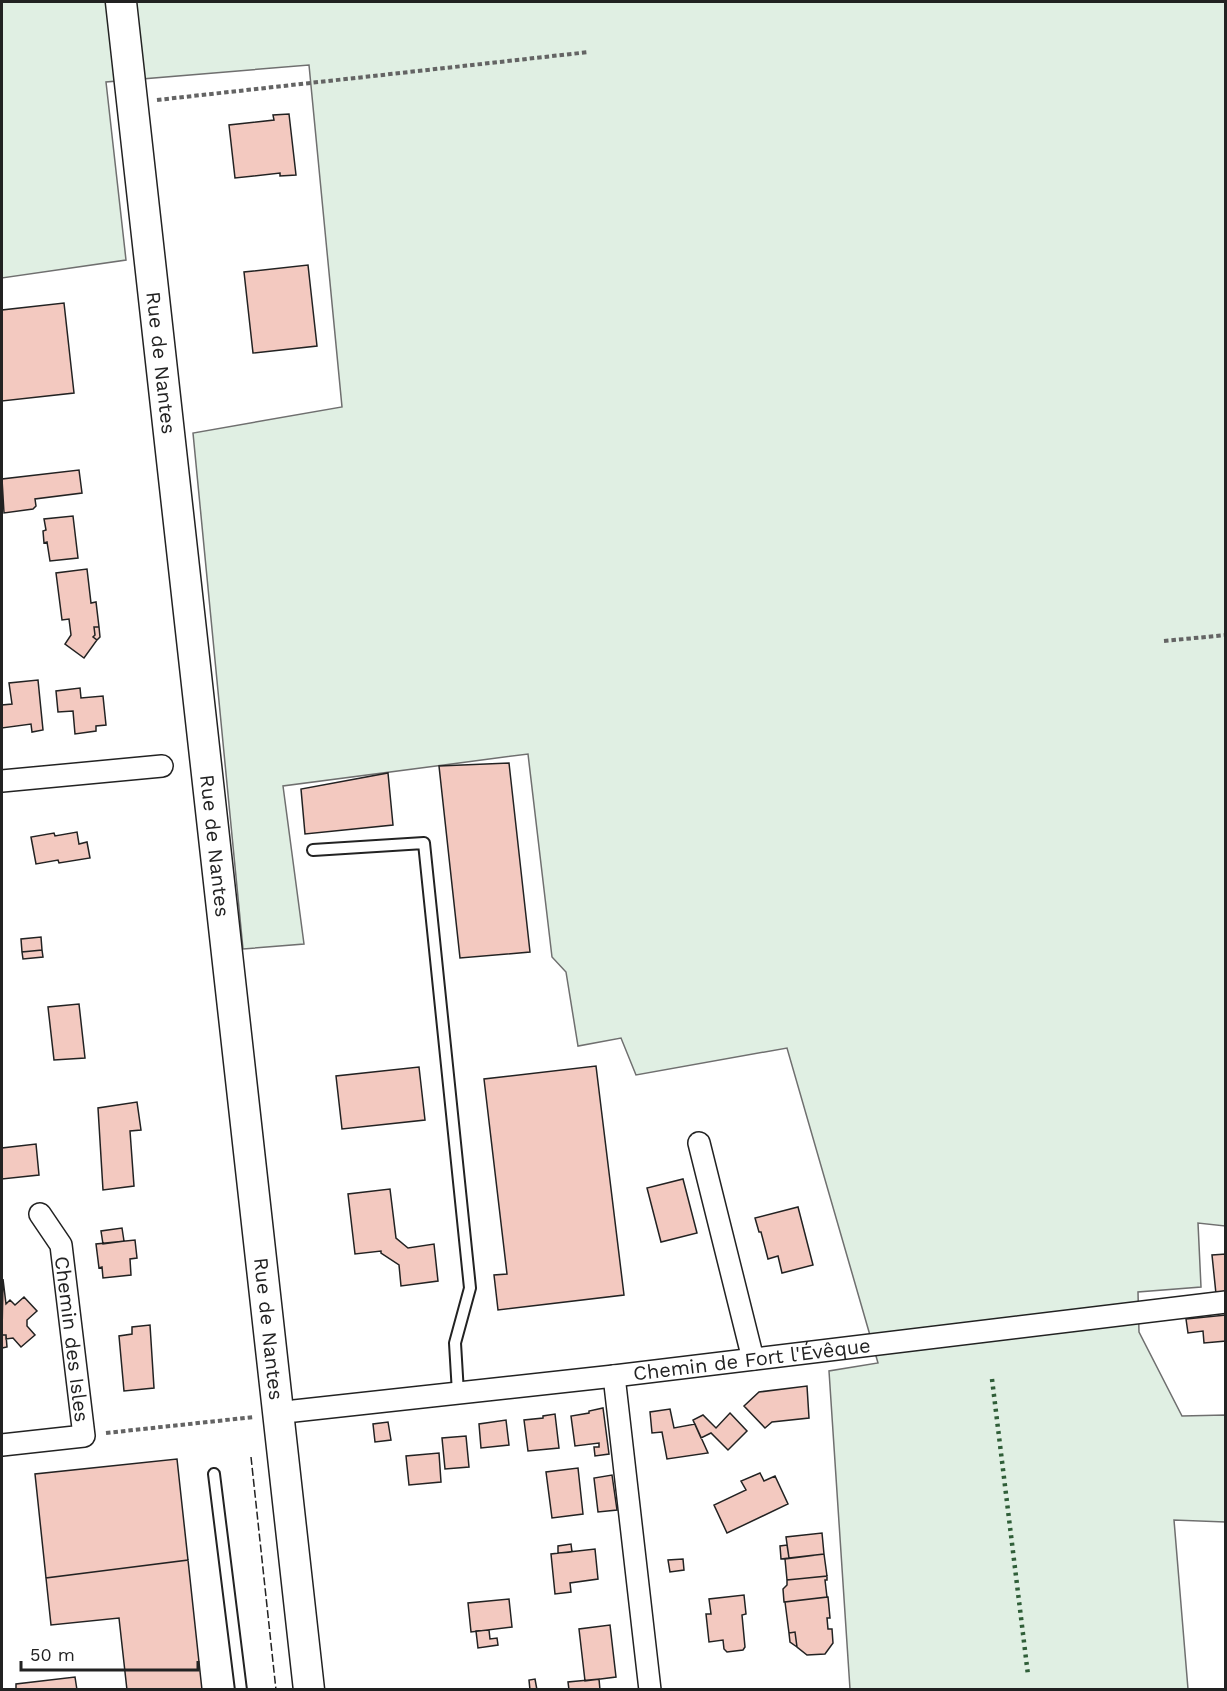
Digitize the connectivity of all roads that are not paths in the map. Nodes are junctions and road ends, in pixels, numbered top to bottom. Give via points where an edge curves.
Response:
1 (121, 2) edge
2 (162, 766) dead end
3 (2, 781) edge
4 (313, 850) dead end
5 (699, 1143) dead end
6 (40, 1214) dead end
7 (1226, 1302) edge
8 (753, 1359) junction
9 (614, 1376) junction
10 (458, 1393) junction
11 (278, 1414) junction
12 (2, 1445) edge
13 (214, 1474) dead end
14 (241, 1689) edge
15 (309, 1689) edge
16 (650, 1689) edge

1 - 11 main road, Rue de Nantes
2 - 3 street
4 - 10 lane via 424,843 470,1288 455,1343
5 - 8 street
6 - 12 street, Chemin des Isles via 61,1245 84,1436
7 - 8 street, Chemin de Fort l'Évêque
8 - 9 street, Chemin de Fort l'Évêque
9 - 10 street, Chemin de Fort l'Évêque
9 - 16 street
10 - 11 street, Chemin de Fort l'Évêque
11 - 15 main road, Rue de Nantes
13 - 14 lane

